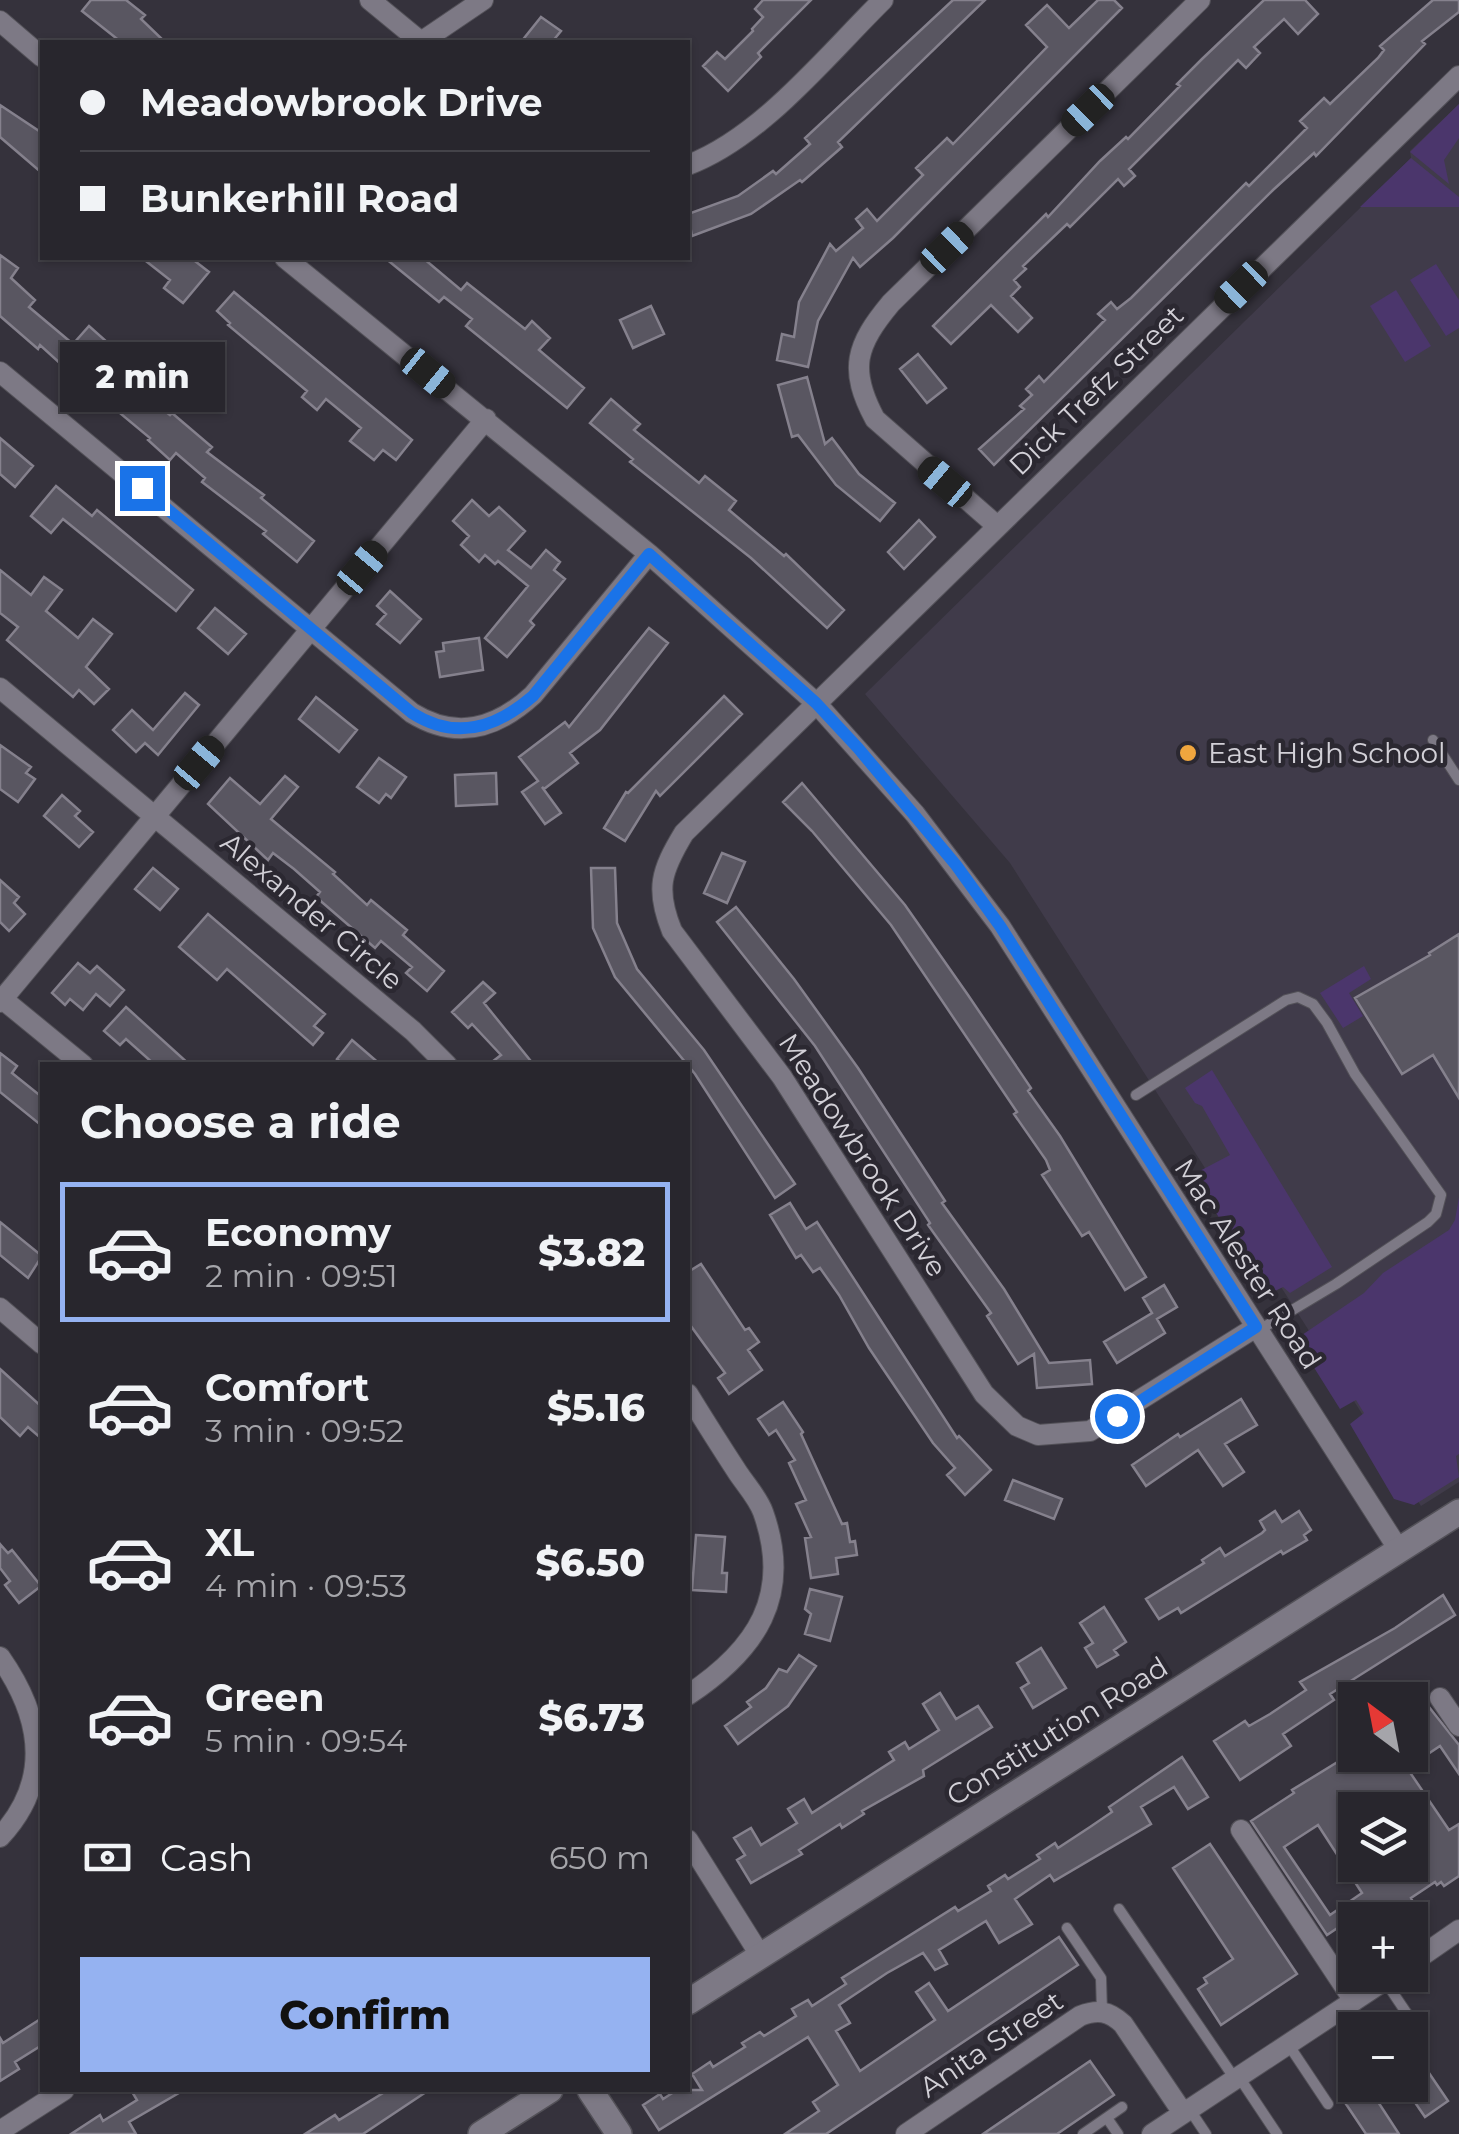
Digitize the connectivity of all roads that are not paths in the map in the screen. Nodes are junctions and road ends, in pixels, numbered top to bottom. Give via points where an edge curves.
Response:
1 (370, 0) edge
2 (483, 0) edge
3 (883, 0) edge
4 (1200, 0) edge
5 (0, 21) edge
6 (419, 40) edge
7 (424, 40) edge
8 (40, 55) edge
9 (1459, 76) edge
10 (690, 164) edge
11 (287, 260) edge
12 (0, 372) edge
13 (486, 419) junction
14 (996, 525) junction
15 (649, 554) junction
16 (312, 628) junction
17 (0, 688) edge
18 (816, 703) junction
19 (1433, 740) dead end
20 (1459, 780) edge
21 (154, 816) junction
22 (1, 999) edge
23 (78, 1062) edge
24 (444, 1062) edge
25 (1136, 1095) dead end
26 (0, 1308) edge
27 (1257, 1329) junction
28 (40, 1342) edge
29 (690, 1397) edge
30 (1459, 1512) edge
31 (1398, 1550) junction
32 (0, 1657) edge
33 (690, 1693) edge
34 (1440, 1698) dead end
35 (1459, 1726) edge
36 (1241, 1830) dead end
37 (0, 1838) edge
38 (690, 1843) edge
39 (1119, 1909) dead end
40 (1067, 1928) dead end
41 (1459, 1930) edge
42 (1428, 1952) edge
43 (760, 1955) junction
44 (1368, 1992) edge
45 (690, 2001) edge
46 (1346, 2006) junction
47 (1106, 2012) junction
48 (1348, 2012) edge
49 (1288, 2044) junction
50 (1237, 2078) junction
51 (61, 2092) edge
52 (547, 2092) edge
53 (591, 2092) edge
54 (1328, 2104) dead end
55 (1122, 2107) dead end
56 (1186, 2111) junction
57 (1107, 2118) junction
58 (0, 2130) edge
59 (481, 2134) edge
60 (619, 2134) edge
61 (906, 2134) edge
62 (1083, 2134) edge
63 (1118, 2134) edge
64 (1152, 2134) edge
65 (1206, 2134) edge
66 (1277, 2134) edge

1 - 6 street
2 - 7 street
3 - 10 street via 756,126
4 - 14 street via 891,303 860,352 858,372 875,419
5 - 8 street
9 - 14 street, Dick Trefz Street
11 - 13 street, Mac Alester Road
12 - 16 street
13 - 15 street, Mac Alester Road
13 - 16 street
14 - 18 street, Dick Trefz Street
15 - 16 street via 533,696 513,713 466,730 445,729 412,713
15 - 18 street, Mac Alester Road
16 - 21 street
17 - 21 street, Alexander Circle
18 - 27 street, Mac Alester Road via 916,814 1000,926
18 - 27 street, Meadowbrook Drive via 684,833 663,872 664,912 685,952 782,1076 984,1394 1001,1414 1038,1435 1090,1431
19 - 20 lane
21 - 22 street
21 - 24 street, Alexander Circle
22 - 23 street
25 - 27 lane via 1298,997 1327,1024 1441,1195 1428,1222
26 - 28 street
27 - 31 street, Mac Alester Road
29 - 33 street via 762,1509 774,1564 756,1635
30 - 31 street, Constitution Road
31 - 43 street, Constitution Road
32 - 37 street via 31,1715 37,1760 26,1802
34 - 35 street
36 - 46 street
38 - 43 street
39 - 50 lane
40 - 47 lane via 1101,1978
41 - 42 street
43 - 45 street, Constitution Road
44 - 46 street
46 - 48 lane
46 - 49 street
47 - 56 street via 1123,2024
47 - 61 street, Anita Street via 1080,2016
49 - 50 street
49 - 54 lane
50 - 56 street
50 - 66 lane
51 - 58 street
52 - 59 street
53 - 60 street
55 - 57 lane
56 - 64 street
56 - 65 lane
57 - 62 lane
57 - 63 lane

